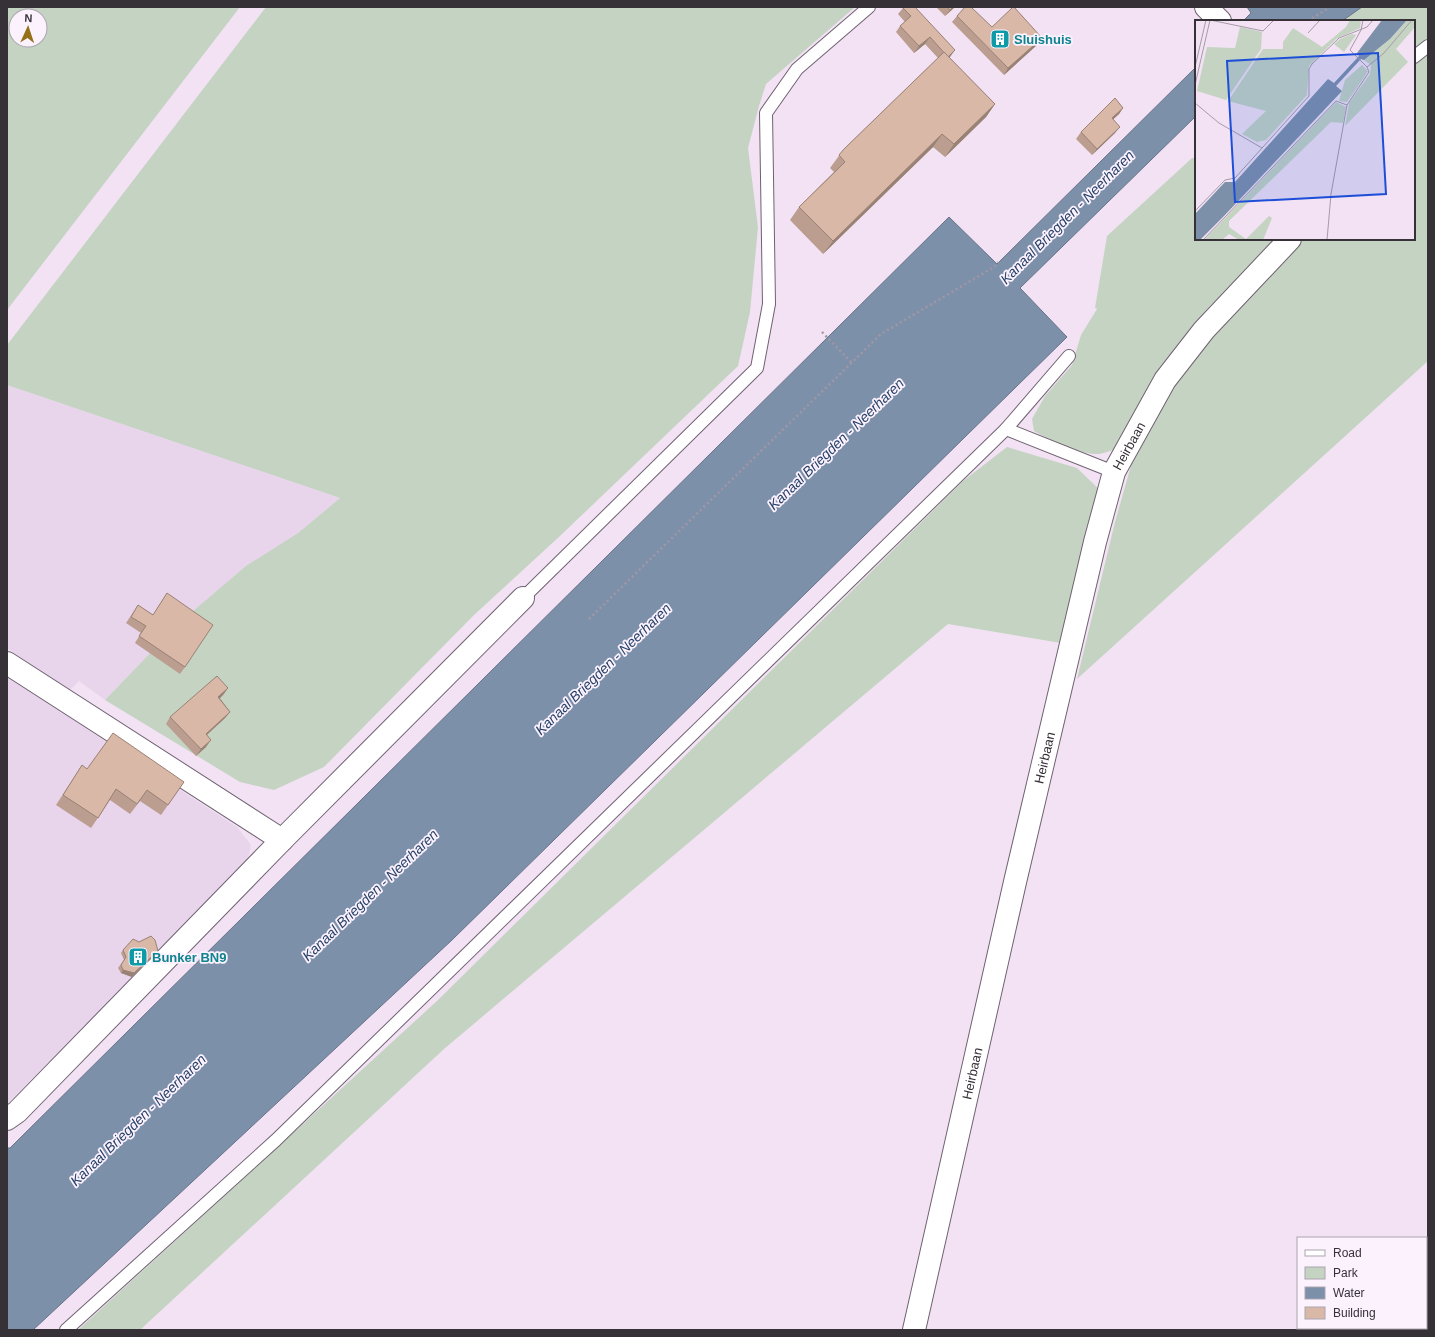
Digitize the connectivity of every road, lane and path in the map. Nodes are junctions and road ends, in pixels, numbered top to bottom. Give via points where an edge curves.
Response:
1 (869, 7) edge
2 (1206, 7) edge
3 (1330, 7) edge
4 (1219, 20) edge
5 (1310, 20) edge
6 (1428, 46) edge
7 (1415, 56) edge
8 (1289, 240) edge
9 (998, 262) dead end
10 (822, 332) dead end
11 (1069, 356) dead end
12 (852, 362) junction
13 (1006, 429) junction
14 (1114, 472) junction
15 (524, 598) joint
16 (589, 619) dead end
17 (7, 663) edge
18 (282, 840) junction
19 (7, 1119) edge
20 (66, 1330) edge
21 (914, 1330) edge

1 - 15 lane via 797,69 766,113 769,304 757,368
2 - 4 street
3 - 5 path
6 - 7 lane
8 - 14 street, Heirbaan via 1204,330 1165,380
9 - 12 path via 994,267 881,334
10 - 12 path
11 - 13 lane
12 - 16 path
13 - 14 lane
13 - 20 lane via 276,1140
14 - 21 street, Heirbaan via 1095,542 1012,897
15 - 18 street
17 - 18 street
18 - 19 street via 17,1112

